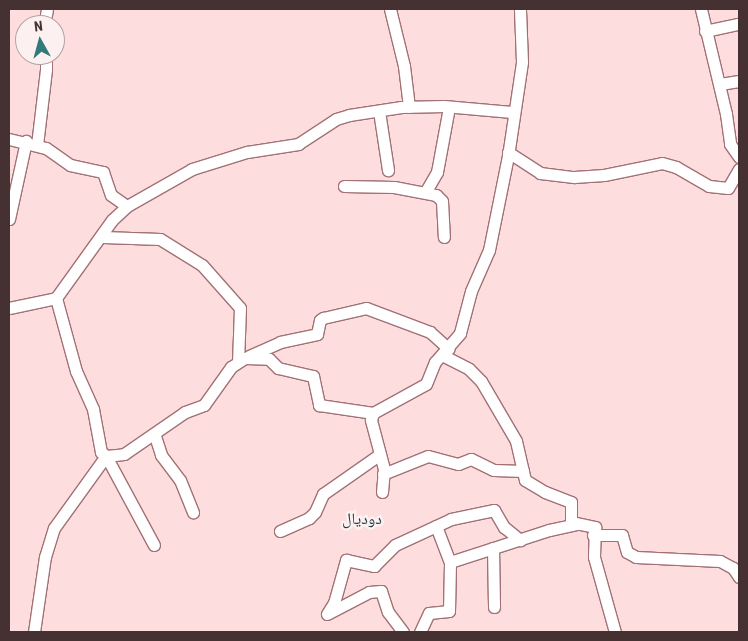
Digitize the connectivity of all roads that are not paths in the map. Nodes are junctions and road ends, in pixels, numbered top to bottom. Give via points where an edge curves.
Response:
1 (390, 9) edge
2 (520, 9) edge
3 (701, 9) edge
4 (47, 10) dead end
5 (46, 15) edge
6 (739, 24) edge
7 (705, 31) junction
8 (46, 65) edge
9 (739, 81) edge
10 (720, 84) junction
11 (409, 107) junction
12 (449, 107) junction
13 (379, 111) junction
14 (512, 112) junction
15 (9, 139) edge
16 (32, 143) junction
17 (508, 152) junction
18 (739, 158) edge
19 (739, 169) edge
20 (388, 170) dead end
21 (344, 186) dead end
22 (426, 191) junction
23 (127, 206) junction
24 (9, 219) edge
25 (103, 237) junction
26 (444, 237) dead end
27 (56, 298) junction
28 (10, 306) edge
29 (445, 352) junction
30 (241, 360) junction
31 (373, 412) junction
32 (155, 436) junction
33 (106, 456) junction
34 (380, 456) junction
35 (523, 471) junction
36 (383, 474) junction
37 (382, 492) dead end
38 (193, 512) dead end
39 (578, 524) junction
40 (436, 526) junction
41 (280, 531) dead end
42 (594, 531) junction
43 (520, 540) junction
44 (154, 545) dead end
45 (493, 548) junction
46 (450, 562) junction
47 (739, 577) edge
48 (494, 607) dead end
49 (34, 632) edge
50 (403, 632) edge
51 (420, 632) edge
52 (615, 632) edge

1 - 11 street via 404,66
2 - 14 street via 522,62
3 - 7 street
4 - 5 street
6 - 7 street
7 - 10 street
8 - 16 street
9 - 10 street
10 - 18 street via 730,144
11 - 12 street
11 - 13 street
12 - 14 street
12 - 22 street via 437,172
13 - 20 street
13 - 23 street via 336,119 298,144 247,152 192,169
14 - 17 street
15 - 16 street
16 - 23 street via 70,165 103,172 111,195
16 - 24 street
17 - 19 street via 540,173 574,177 662,163 676,167 709,186 728,188
17 - 29 street via 489,250 471,291 460,333
21 - 22 street
22 - 26 street via 442,201
23 - 25 street via 112,220
25 - 27 street
25 - 30 street via 160,239 202,265 240,308
27 - 28 street
27 - 33 street via 76,371 92,409 101,452
29 - 30 street via 430,332 366,308 323,318 317,334 280,342
29 - 31 street via 435,362 423,388 388,402
29 - 35 street via 481,381 516,441
30 - 31 street via 269,359 278,368 313,376 319,406
30 - 32 street via 231,367 204,405 185,412
31 - 34 street via 371,420
32 - 33 street via 124,454
32 - 38 street via 161,455 180,480
33 - 44 street
33 - 49 street via 54,528 38,595
34 - 36 street
34 - 41 street via 323,494 309,518
35 - 36 street via 494,470 471,459 458,464 428,456
35 - 39 street via 529,484 571,502 571,522
36 - 37 street
39 - 42 street
39 - 43 street
40 - 43 street via 451,519 494,510 504,527
40 - 46 street
40 - 50 street via 395,545 374,566 346,560 328,614 368,592 381,592 388,612
42 - 47 street via 622,536 627,552 636,556 720,561 733,568
42 - 52 street via 601,588
43 - 45 street
45 - 46 street
45 - 48 street
46 - 51 street via 449,611 429,613

